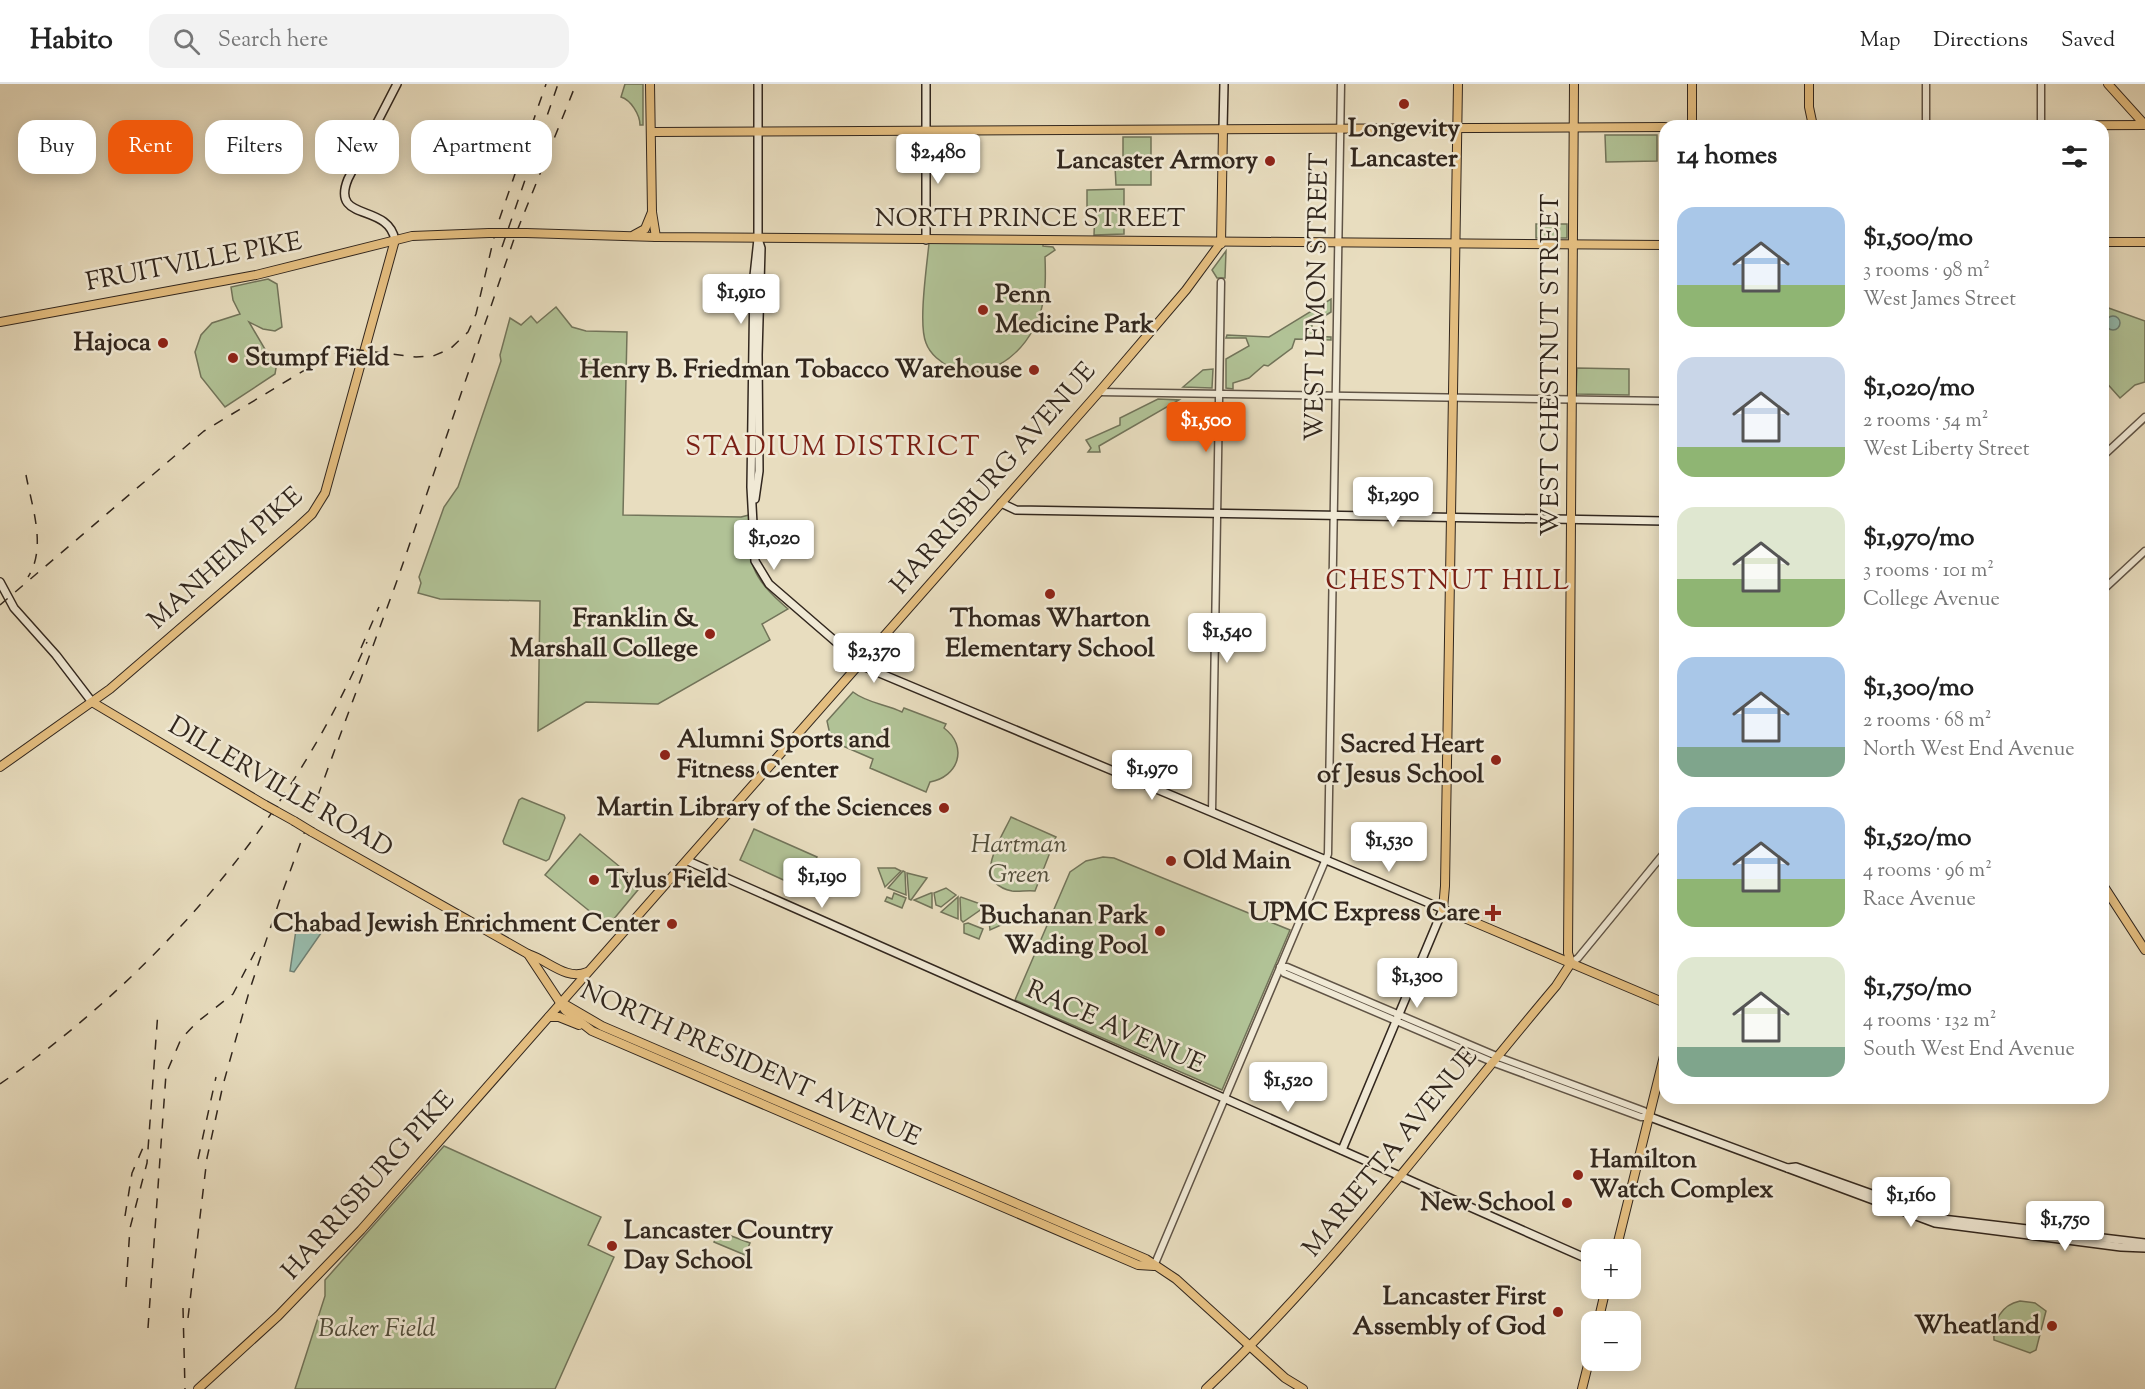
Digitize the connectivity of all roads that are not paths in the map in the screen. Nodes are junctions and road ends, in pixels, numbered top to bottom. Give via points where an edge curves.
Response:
1 (397, 84) edge
2 (650, 84) edge
3 (758, 84) edge
4 (926, 84) edge
5 (1224, 84) edge
6 (1341, 84) edge
7 (1458, 84) edge
8 (1574, 84) edge
9 (1692, 84) edge
10 (1809, 84) edge
11 (1926, 84) edge
12 (2041, 84) edge
13 (2108, 84) edge
14 (1692, 120) edge
15 (1812, 120) edge
16 (1926, 120) edge
17 (2041, 120) edge
18 (2109, 125) edge
19 (2145, 125) edge
20 (1659, 127) edge
21 (1574, 128) junction
22 (1223, 129) junction
23 (1340, 129) junction
24 (1457, 129) junction
25 (758, 131) junction
26 (926, 131) junction
27 (652, 132) junction
28 (652, 212) junction
29 (634, 235) junction
30 (656, 237) junction
31 (758, 239) junction
32 (396, 240) junction
33 (926, 240) junction
34 (1222, 241) junction
35 (1338, 242) junction
36 (2145, 242) edge
37 (2109, 243) edge
38 (1455, 244) junction
39 (1573, 244) junction
40 (1659, 245) edge
41 (1221, 282) dead end
42 (0, 322) edge
43 (1100, 392) junction
44 (1219, 394) junction
45 (1336, 396) junction
46 (1453, 398) junction
47 (1572, 400) junction
48 (1659, 401) edge
49 (2145, 417) edge
50 (2109, 450) edge
51 (1001, 503) junction
52 (1217, 513) junction
53 (1335, 515) junction
54 (1451, 517) junction
55 (1571, 518) junction
56 (1659, 521) edge
57 (2145, 551) edge
58 (0, 582) edge
59 (2109, 584) edge
60 (860, 664) junction
61 (92, 702) junction
62 (0, 767) edge
63 (1212, 812) junction
64 (1659, 859) edge
65 (1325, 860) junction
66 (688, 861) junction
67 (2109, 894) edge
68 (1443, 909) junction
69 (2145, 950) edge
70 (528, 954) junction
71 (1571, 963) junction
72 (1280, 967) junction
73 (590, 971) junction
74 (1659, 1000) edge
75 (562, 1002) junction
76 (549, 1017) junction
77 (1397, 1017) junction
78 (592, 1031) junction
79 (1495, 1059) junction
80 (1659, 1078) edge
81 (1225, 1099) junction
82 (1650, 1117) junction
83 (1342, 1150) junction
84 (1788, 1168) junction
85 (1400, 1176) junction
86 (1619, 1239) edge
87 (2145, 1243) edge
88 (2145, 1248) edge
89 (1581, 1256) edge
90 (1154, 1266) junction
91 (1250, 1347) junction
92 (1586, 1371) edge
93 (198, 1389) edge
94 (1206, 1389) edge
95 (1303, 1389) edge
96 (1582, 1389) edge

1 - 32 main road via 344,193 354,208 387,222
2 - 27 main road
3 - 25 main road
4 - 26 main road
5 - 22 main road
6 - 23 street, WEST LEMON STREET
7 - 24 main road
8 - 21 main road, WEST CHESTNUT STREET
9 - 14 main road
10 - 15 main road
11 - 16 street
12 - 17 street
13 - 19 main road
18 - 19 main road
20 - 21 main road
21 - 24 main road
21 - 39 main road, WEST CHESTNUT STREET
22 - 23 main road
22 - 26 main road
22 - 34 main road
23 - 24 main road
23 - 35 street, WEST LEMON STREET
24 - 38 main road
25 - 26 main road
25 - 27 main road
25 - 31 main road
26 - 33 main road
27 - 28 main road
28 - 29 main road via 645,229
28 - 30 main road
29 - 30 main road, NORTH PRINCE STREET
29 - 32 main road, NORTH PRINCE STREET, bridge via 442,233
30 - 31 main road, NORTH PRINCE STREET
31 - 33 main road, NORTH PRINCE STREET
31 - 60 main road via 752,406 754,550 762,576
32 - 42 main road, FRUITVILLE PIKE via 256,275
32 - 61 main road, MANHEIM PIKE via 335,464 319,505 164,644
33 - 34 main road, NORTH PRINCE STREET
34 - 35 main road, NORTH PRINCE STREET
34 - 43 main road, HARRISBURG AVENUE
35 - 38 main road, NORTH PRINCE STREET
35 - 45 street, WEST LEMON STREET
36 - 37 main road
38 - 39 main road, NORTH PRINCE STREET
38 - 46 main road
39 - 40 main road, NORTH PRINCE STREET
39 - 47 main road, WEST CHESTNUT STREET
41 - 44 street
43 - 44 street
43 - 51 main road, HARRISBURG AVENUE
44 - 45 street
44 - 52 street
45 - 46 street
45 - 53 street, WEST LEMON STREET
46 - 47 street
46 - 54 main road
47 - 48 street
47 - 55 main road, WEST CHESTNUT STREET
49 - 50 street
51 - 52 main road via 1013,509
51 - 60 main road, HARRISBURG AVENUE
52 - 53 main road
52 - 63 street
53 - 54 main road
53 - 65 street, WEST LEMON STREET via 1329,831
54 - 55 main road
54 - 68 main road
55 - 56 main road
55 - 71 main road, WEST CHESTNUT STREET
57 - 59 street
58 - 61 main road, DILLERVILLE ROAD via 14,608
60 - 63 main road
60 - 66 main road, HARRISBURG AVENUE via 809,717
61 - 62 main road, MANHEIM PIKE
61 - 70 main road, DILLERVILLE ROAD, bridge
63 - 65 main road
64 - 71 street, MARIETTA AVENUE
65 - 68 main road
65 - 72 street, WEST LEMON STREET
66 - 73 main road, HARRISBURG AVENUE
66 - 81 main road, RACE AVENUE
67 - 69 main road
68 - 71 main road
68 - 77 main road
70 - 73 main road via 571,974
70 - 75 main road, DILLERVILLE ROAD
71 - 74 main road
71 - 79 main road, MARIETTA AVENUE
72 - 77 street
72 - 81 street, WEST LEMON STREET
73 - 75 main road, HARRISBURG AVENUE
75 - 76 main road, HARRISBURG PIKE
75 - 78 main road, NORTH PRESIDENT AVENUE via 571,1016
75 - 90 main road, NORTH PRESIDENT AVENUE via 601,1026 1146,1258
76 - 78 main road via 562,1018
76 - 93 main road, HARRISBURG PIKE via 335,1260
77 - 79 street
77 - 83 main road
78 - 90 main road, NORTH PRESIDENT AVENUE via 1138,1265
79 - 82 street via 1644,1111
79 - 85 main road, MARIETTA AVENUE
80 - 82 main road
81 - 83 main road, RACE AVENUE
81 - 90 street, WEST LEMON STREET
82 - 84 main road
82 - 86 main road
83 - 85 main road, RACE AVENUE
84 - 87 main road via 1796,1167 1942,1219
84 - 88 main road via 1935,1223
85 - 89 main road, RACE AVENUE
85 - 91 main road, MARIETTA AVENUE via 1304,1290
90 - 91 main road, NORTH PRESIDENT AVENUE via 1176,1280
91 - 94 main road, MARIETTA AVENUE
91 - 95 main road, NORTH PRESIDENT AVENUE via 1288,1381
92 - 96 main road

